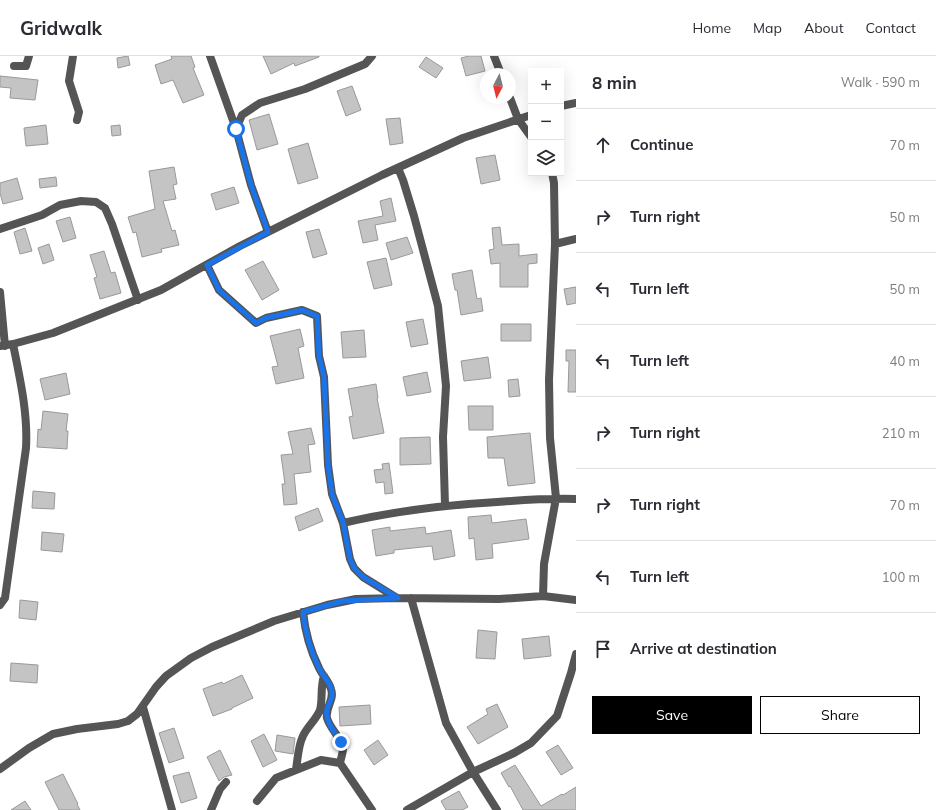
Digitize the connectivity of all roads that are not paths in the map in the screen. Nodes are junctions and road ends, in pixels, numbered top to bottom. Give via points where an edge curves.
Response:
1 (29, 56) edge
2 (73, 56) edge
3 (210, 56) edge
4 (372, 56) edge
5 (494, 56) edge
6 (14, 66) dead end
7 (499, 68) edge
8 (576, 103) edge
9 (512, 104) edge
10 (564, 105) edge
11 (528, 116) edge
12 (77, 120) dead end
13 (518, 120) junction
14 (236, 129) junction
15 (528, 133) edge
16 (398, 168) junction
17 (553, 176) edge
18 (0, 229) edge
19 (268, 232) junction
20 (576, 239) edge
21 (555, 244) junction
22 (207, 265) junction
23 (0, 292) edge
24 (138, 300) junction
25 (6, 346) edge
26 (556, 498) junction
27 (576, 499) edge
28 (445, 505) junction
29 (343, 522) junction
30 (543, 596) junction
31 (398, 598) junction
32 (411, 598) junction
33 (576, 600) edge
34 (0, 606) edge
35 (303, 612) junction
36 (576, 654) edge
37 (324, 676) junction
38 (143, 707) junction
39 (340, 763) junction
40 (0, 769) edge
41 (296, 769) junction
42 (473, 772) junction
43 (226, 782) dead end
44 (257, 800) dead end
45 (172, 810) edge
46 (211, 810) edge
47 (372, 810) edge
48 (407, 810) edge
49 (497, 810) edge

1 - 6 street via 26,66
2 - 12 street via 69,80 79,112
3 - 14 street
4 - 14 street via 365,64 319,84 260,103 242,115
5 - 7 street
8 - 10 street
9 - 13 street
11 - 13 street
13 - 15 street
13 - 16 street via 464,138
14 - 19 street via 251,185
16 - 19 street
16 - 28 street via 414,216 438,306 446,386 443,437
17 - 21 street
18 - 24 street via 42,215 60,205 81,201 96,202 105,208 112,224
19 - 22 street
20 - 21 street
21 - 26 street via 549,380 550,438
22 - 24 street
22 - 29 street via 219,290 256,323 266,318 302,310 317,316 319,356 324,377 328,465 332,494
23 - 25 street
24 - 25 street via 53,333
25 - 34 street via 25,400 27,428 5,598
26 - 27 street
26 - 28 street
26 - 30 street via 544,564
28 - 29 street
29 - 31 street via 354,568 363,577
30 - 32 street via 499,599
30 - 33 street
31 - 32 street
31 - 35 street via 343,601
32 - 42 street via 446,723
35 - 37 street via 312,652
35 - 38 street via 241,634 191,658 166,676
36 - 42 street via 572,673 556,716 531,744
37 - 39 street via 333,695 327,710 327,718 343,749
37 - 41 street via 321,686 322,702 319,711 303,734
38 - 40 street via 128,722 53,734
38 - 45 street
39 - 41 street via 321,760
39 - 47 street
41 - 44 street via 276,778
42 - 48 street
42 - 49 street
43 - 46 street

